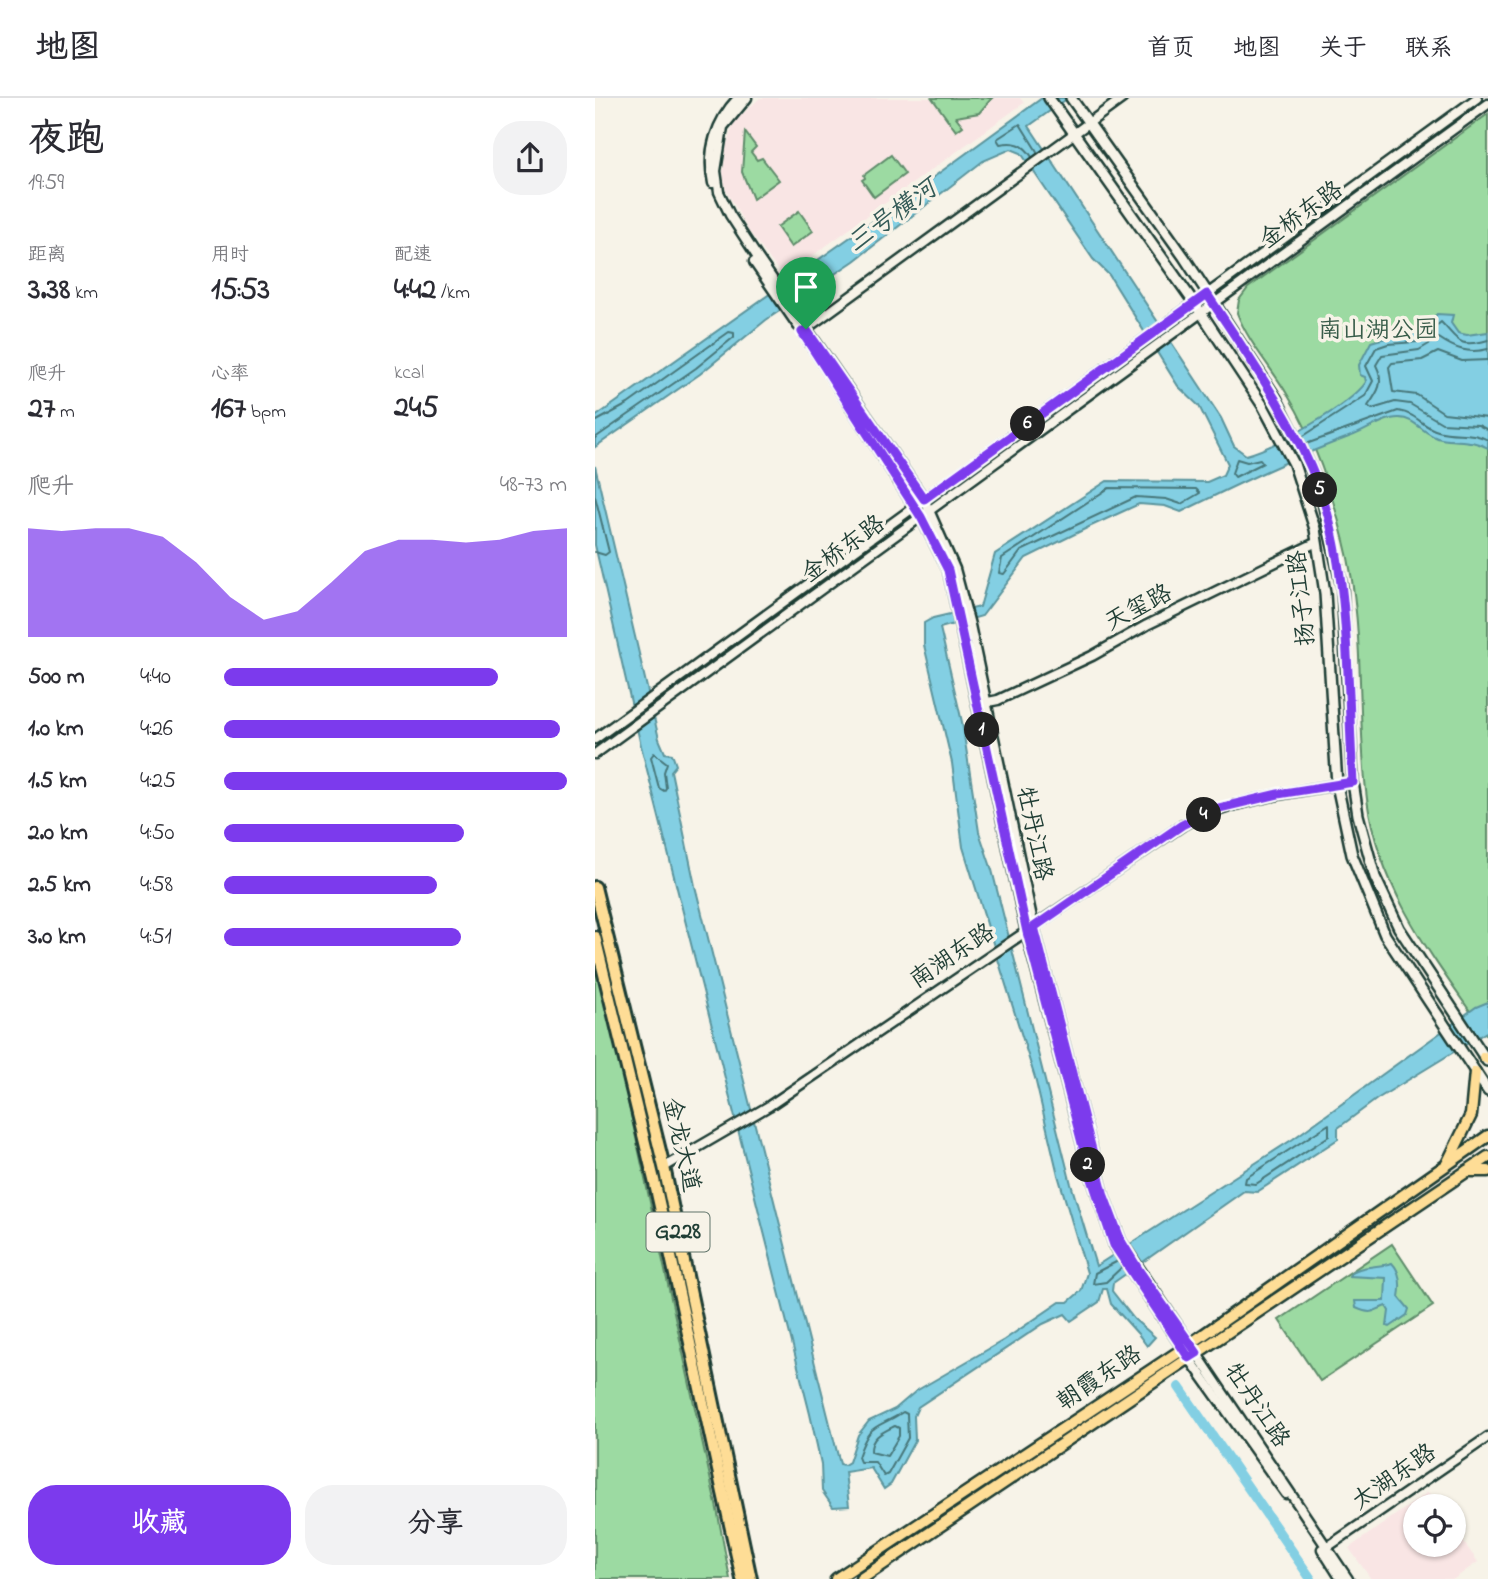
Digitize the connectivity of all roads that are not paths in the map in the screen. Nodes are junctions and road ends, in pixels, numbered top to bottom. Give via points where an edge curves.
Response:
1 (738, 98) edge
2 (747, 98) edge
3 (1049, 98) edge
4 (1123, 98) edge
5 (1477, 98) edge
6 (1073, 101) edge
7 (1488, 104) edge
8 (1088, 124) junction
9 (1074, 134) junction
10 (774, 286) junction
11 (1207, 294) junction
12 (1195, 303) junction
13 (1214, 304) junction
14 (1202, 314) junction
15 (804, 330) junction
16 (924, 499) junction
17 (914, 506) junction
18 (930, 511) junction
19 (921, 517) junction
20 (1317, 542) junction
21 (961, 607) junction
22 (981, 703) junction
23 (595, 738) edge
24 (595, 754) edge
25 (1353, 782) junction
26 (1337, 785) junction
27 (595, 887) edge
28 (1030, 929) junction
29 (595, 937) edge
30 (1487, 1060) edge
31 (1475, 1072) junction
32 (1488, 1091) edge
33 (1488, 1136) edge
34 (1488, 1157) edge
35 (1446, 1166) junction
36 (664, 1167) junction
37 (1467, 1171) junction
38 (1488, 1171) edge
39 (1190, 1351) junction
40 (1488, 1437) edge
41 (1325, 1549) junction
42 (741, 1579) edge
43 (751, 1579) edge
44 (836, 1579) edge
45 (861, 1579) edge
46 (1341, 1579) edge
47 (1348, 1579) edge

1 - 10 street, 牡丹江路 via 718,125 709,169 727,219
2 - 10 street, 牡丹江路 via 723,127 716,171 719,192
3 - 9 main road, 扬子江路
4 - 8 street
5 - 11 street, 金桥东路
6 - 8 main road, 扬子江路
7 - 13 street, 金桥东路
8 - 9 street
8 - 11 main road, 扬子江路
9 - 12 main road, 扬子江路
9 - 15 street
10 - 15 street, 牡丹江路
11 - 12 street, 金桥东路
11 - 13 main road, 扬子江路
12 - 14 main road, 扬子江路
12 - 16 street, 金桥东路
13 - 14 street, 金桥东路
13 - 25 main road, 扬子江路 via 1276,398 1320,489 1342,587
14 - 18 street, 金桥东路
14 - 20 main road, 扬子江路 via 1280,435 1294,464
15 - 16 street, 牡丹江路
15 - 17 street, 牡丹江路
16 - 17 street, 金桥东路
16 - 18 street, 牡丹江路
17 - 19 street, 牡丹江路
17 - 23 street, 金桥东路
18 - 19 street, 金桥东路
18 - 21 street, 牡丹江路 via 955,569
19 - 21 street, 牡丹江路
19 - 24 street, 金桥东路
20 - 22 street, 天玺路 via 1092,656 998,700
20 - 26 main road, 扬子江路 via 1325,593
21 - 22 street, 牡丹江路
22 - 28 street, 牡丹江路
25 - 26 street, 南湖东路
25 - 30 main road, 扬子江路 via 1375,877 1399,928
26 - 28 street, 南湖东路 via 1215,809 1182,825
26 - 31 main road, 扬子江路 via 1352,855 1379,923
27 - 36 highway, 金龙大道 / G228
28 - 36 street, 南湖东路 via 760,1111
28 - 39 street, 牡丹江路 via 1118,1243
29 - 42 highway, 金龙大道 / G228 via 655,1184
31 - 32 main road, 扬子江路
31 - 35 main road via 1471,1115
33 - 35 main road, 朝霞东路
34 - 37 main road, 朝霞东路
35 - 39 main road, 朝霞东路
36 - 43 highway, 金龙大道 / G228
37 - 38 main road
37 - 39 main road, 朝霞东路
39 - 41 street, 牡丹江路
39 - 44 main road, 朝霞东路
39 - 45 main road, 朝霞东路
40 - 41 street, 太湖东路
41 - 46 street, 牡丹江路
41 - 47 street, 牡丹江路

